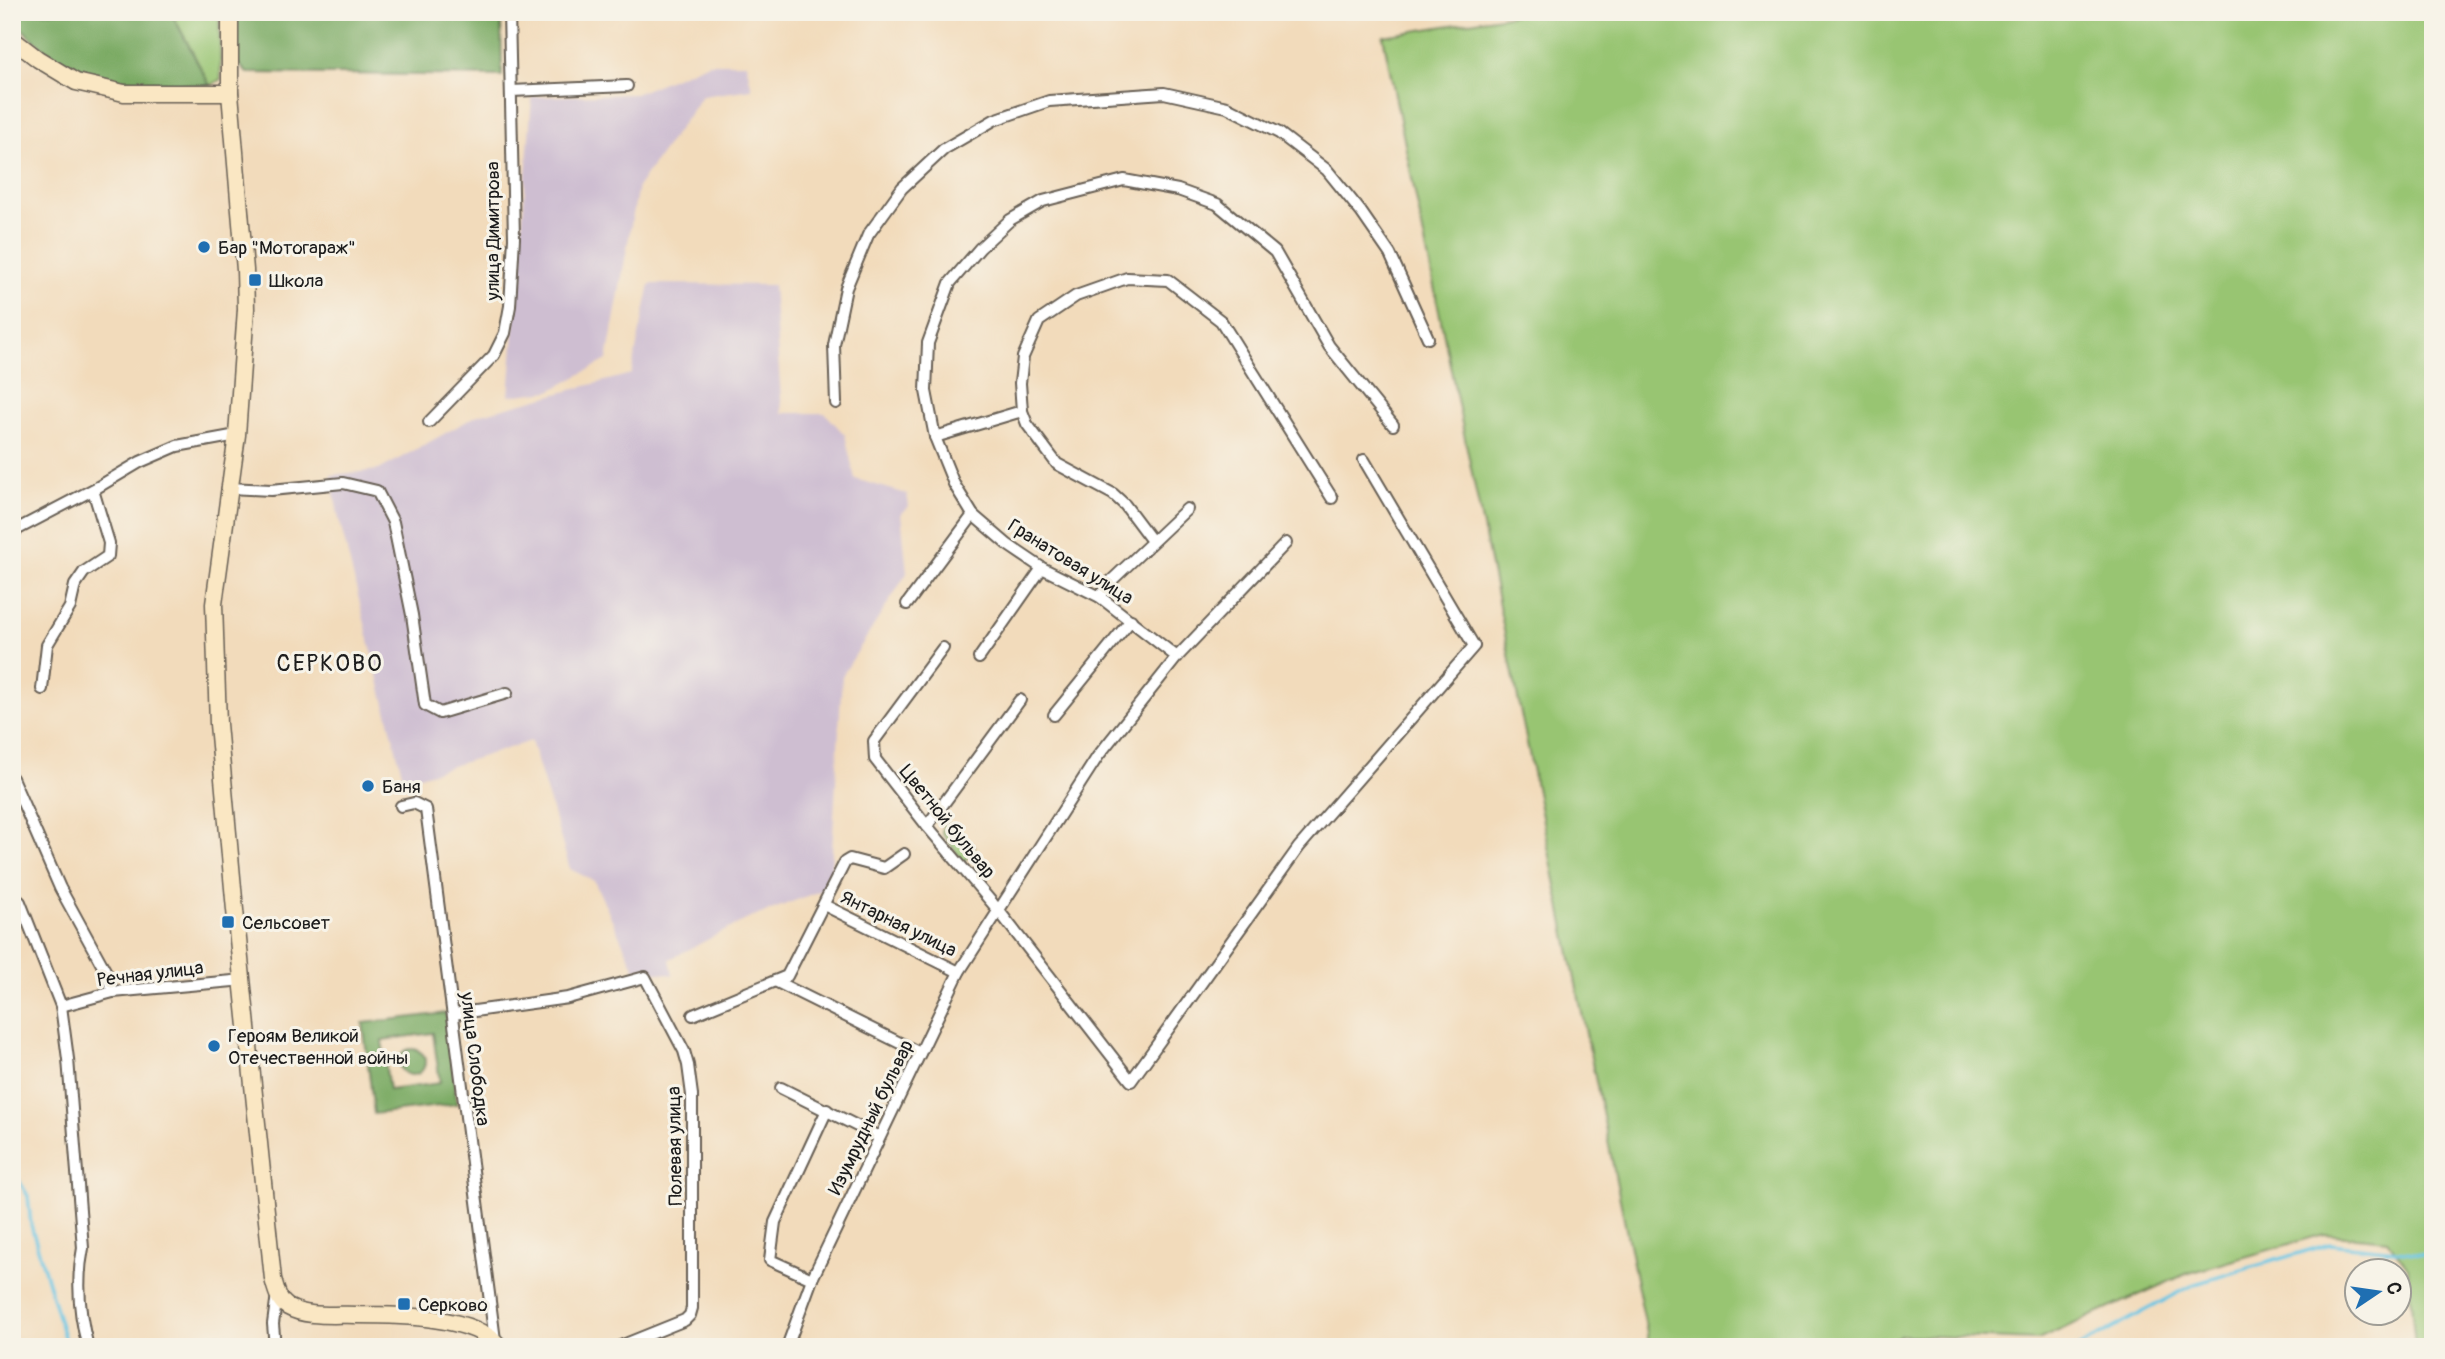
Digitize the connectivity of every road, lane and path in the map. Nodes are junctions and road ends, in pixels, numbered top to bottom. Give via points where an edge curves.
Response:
1 (230, 12) edge
2 (509, 12) edge
3 (12, 38) edge
4 (627, 86) dead end
5 (511, 91) junction
6 (230, 93) junction
7 (1428, 338) dead end
8 (836, 403) dead end
9 (1022, 411) junction
10 (429, 422) dead end
11 (1393, 425) dead end
12 (237, 435) junction
13 (935, 437) junction
14 (1364, 460) dead end
15 (229, 488) junction
16 (93, 490) junction
17 (1332, 498) dead end
18 (1186, 509) dead end
19 (973, 514) junction
20 (12, 531) edge
21 (1153, 541) junction
22 (1286, 543) dead end
23 (1042, 568) junction
24 (1100, 597) junction
25 (906, 604) dead end
26 (1131, 620) junction
27 (943, 648) dead end
28 (1177, 657) junction
29 (979, 658) dead end
30 (42, 689) dead end
31 (507, 693) dead end
32 (1020, 700) dead end
33 (1054, 715) dead end
34 (12, 778) edge
35 (401, 806) dead end
36 (927, 826) junction
37 (904, 855) dead end
38 (12, 895) edge
39 (824, 905) junction
40 (999, 911) junction
41 (959, 972) junction
42 (244, 980) junction
43 (775, 981) junction
44 (113, 992) junction
45 (61, 1006) junction
46 (453, 1014) junction
47 (693, 1015) dead end
48 (920, 1053) junction
49 (780, 1088) dead end
50 (827, 1110) junction
51 (879, 1137) junction
52 (812, 1279) junction
53 (277, 1294) junction
54 (498, 1344) edge
55 (88, 1347) edge
56 (275, 1347) edge
57 (618, 1347) edge
58 (787, 1347) edge

1 - 6 main road
2 - 5 street, улица Димитрова
3 - 6 main road via 76,82 124,93
4 - 5 street
5 - 10 street, улица Димитрова via 514,238 505,333 494,355
6 - 12 main road via 246,309
7 - 8 street via 1390,254 1361,212 1327,170 1279,133 1227,107 1164,93 1049,102 994,120 944,149 902,188 868,235 846,288 834,345
9 - 13 street
9 - 17 street via 1023,357 1039,321 1076,296 1127,278 1168,280 1221,321
9 - 21 street via 1057,464 1113,494
11 - 13 street, Гранатовая улица via 1329,346 1275,252 1217,204 1178,190 1124,180 1043,201 1010,220 950,283 928,343 926,391
12 - 15 main road
12 - 16 street via 177,446 140,461
13 - 19 street, Гранатовая улица via 954,484
14 - 40 street, Цветной бульвар via 1474,646 1298,847 1131,1081
15 - 31 street via 271,490 343,483 377,491 393,522 425,705 440,713
15 - 42 main road via 214,618 218,724
16 - 20 street
16 - 30 street via 109,543 108,556 84,572 75,585 70,607 47,645
18 - 21 street
19 - 23 street, Гранатовая улица
19 - 25 street
21 - 24 street
22 - 28 street, Изумрудный бульвар
23 - 24 street, Гранатовая улица
23 - 29 street
24 - 26 street, Гранатовая улица
26 - 28 street, Гранатовая улица
26 - 33 street
27 - 36 street, Цветной бульвар via 874,741 875,759
28 - 40 street, Изумрудный бульвар via 1098,756
32 - 36 street
34 - 44 street via 60,888
35 - 46 street, улица Слободка via 414,803 426,809
36 - 40 street, Цветной бульвар
37 - 39 street via 884,868 850,859 845,862
38 - 45 street via 20,902
39 - 41 street, Янтарная улица
39 - 43 street via 787,976
40 - 41 street, Изумрудный бульвар
41 - 48 street, Изумрудный бульвар
42 - 44 street, Речная улица
42 - 53 main road
43 - 47 street
43 - 48 street
44 - 45 street, Речная улица
45 - 55 street via 83,1248 78,1274 81,1323
46 - 54 street, улица Слободка
46 - 57 street, Полевая улица via 568,998 645,977 684,1051 692,1095 692,1308 685,1320
48 - 51 street, Изумрудный бульвар
49 - 50 street
50 - 51 street
50 - 52 street via 775,1222 770,1260
51 - 52 street, Изумрудный бульвар
52 - 58 street, Изумрудный бульвар
53 - 54 main road via 287,1307 323,1315 462,1323
53 - 56 street

